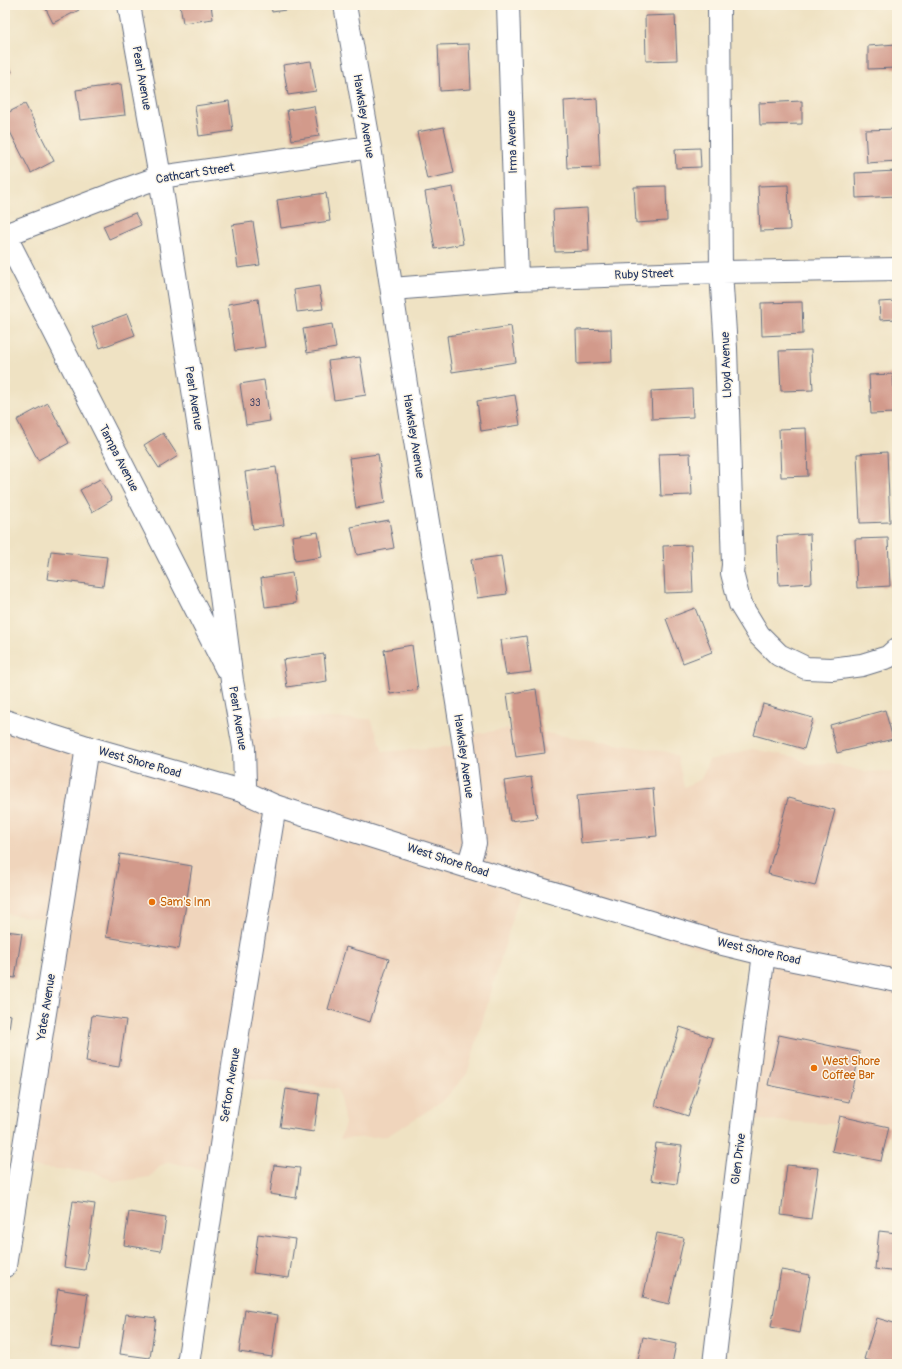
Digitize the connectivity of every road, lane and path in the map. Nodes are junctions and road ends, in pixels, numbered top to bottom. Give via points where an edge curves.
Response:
1 (129, 5) edge
2 (346, 5) edge
3 (508, 5) edge
4 (720, 5) edge
5 (370, 147) junction
6 (160, 177) junction
7 (5, 235) edge
8 (897, 268) edge
9 (721, 272) junction
10 (517, 279) junction
11 (392, 289) junction
12 (897, 649) edge
13 (232, 681) junction
14 (5, 720) edge
15 (87, 747) junction
16 (242, 791) junction
17 (275, 806) junction
18 (468, 867) junction
19 (764, 954) junction
20 (897, 981) edge
21 (5, 1266) edge
22 (188, 1364) edge
23 (714, 1364) edge

1 - 6 street, Pearl Avenue
2 - 5 street, Hawksley Avenue
3 - 10 street, Irma Avenue
4 - 9 street, Lloyd Avenue
5 - 6 street, Cathcart Street
5 - 11 street, Hawksley Avenue
6 - 7 street, Cathcart Street
6 - 13 street, Pearl Avenue via 202,448
7 - 13 street, Tampa Avenue
8 - 9 street, Ruby Street
9 - 10 street, Ruby Street
9 - 12 street, Lloyd Avenue via 726,348 732,573 740,604 759,635 779,654 806,668 831,669 862,665 888,657
10 - 11 street, Ruby Street
11 - 18 street, Hawksley Avenue via 464,746 475,843
13 - 16 street, Pearl Avenue via 244,748 245,784
14 - 15 street, West Shore Road
15 - 16 street, West Shore Road
15 - 21 street, Yates Avenue
16 - 17 street, West Shore Road
17 - 18 street, West Shore Road
17 - 22 street, Sefton Avenue
18 - 19 street, West Shore Road
19 - 20 street, West Shore Road
19 - 23 street, Glen Drive

